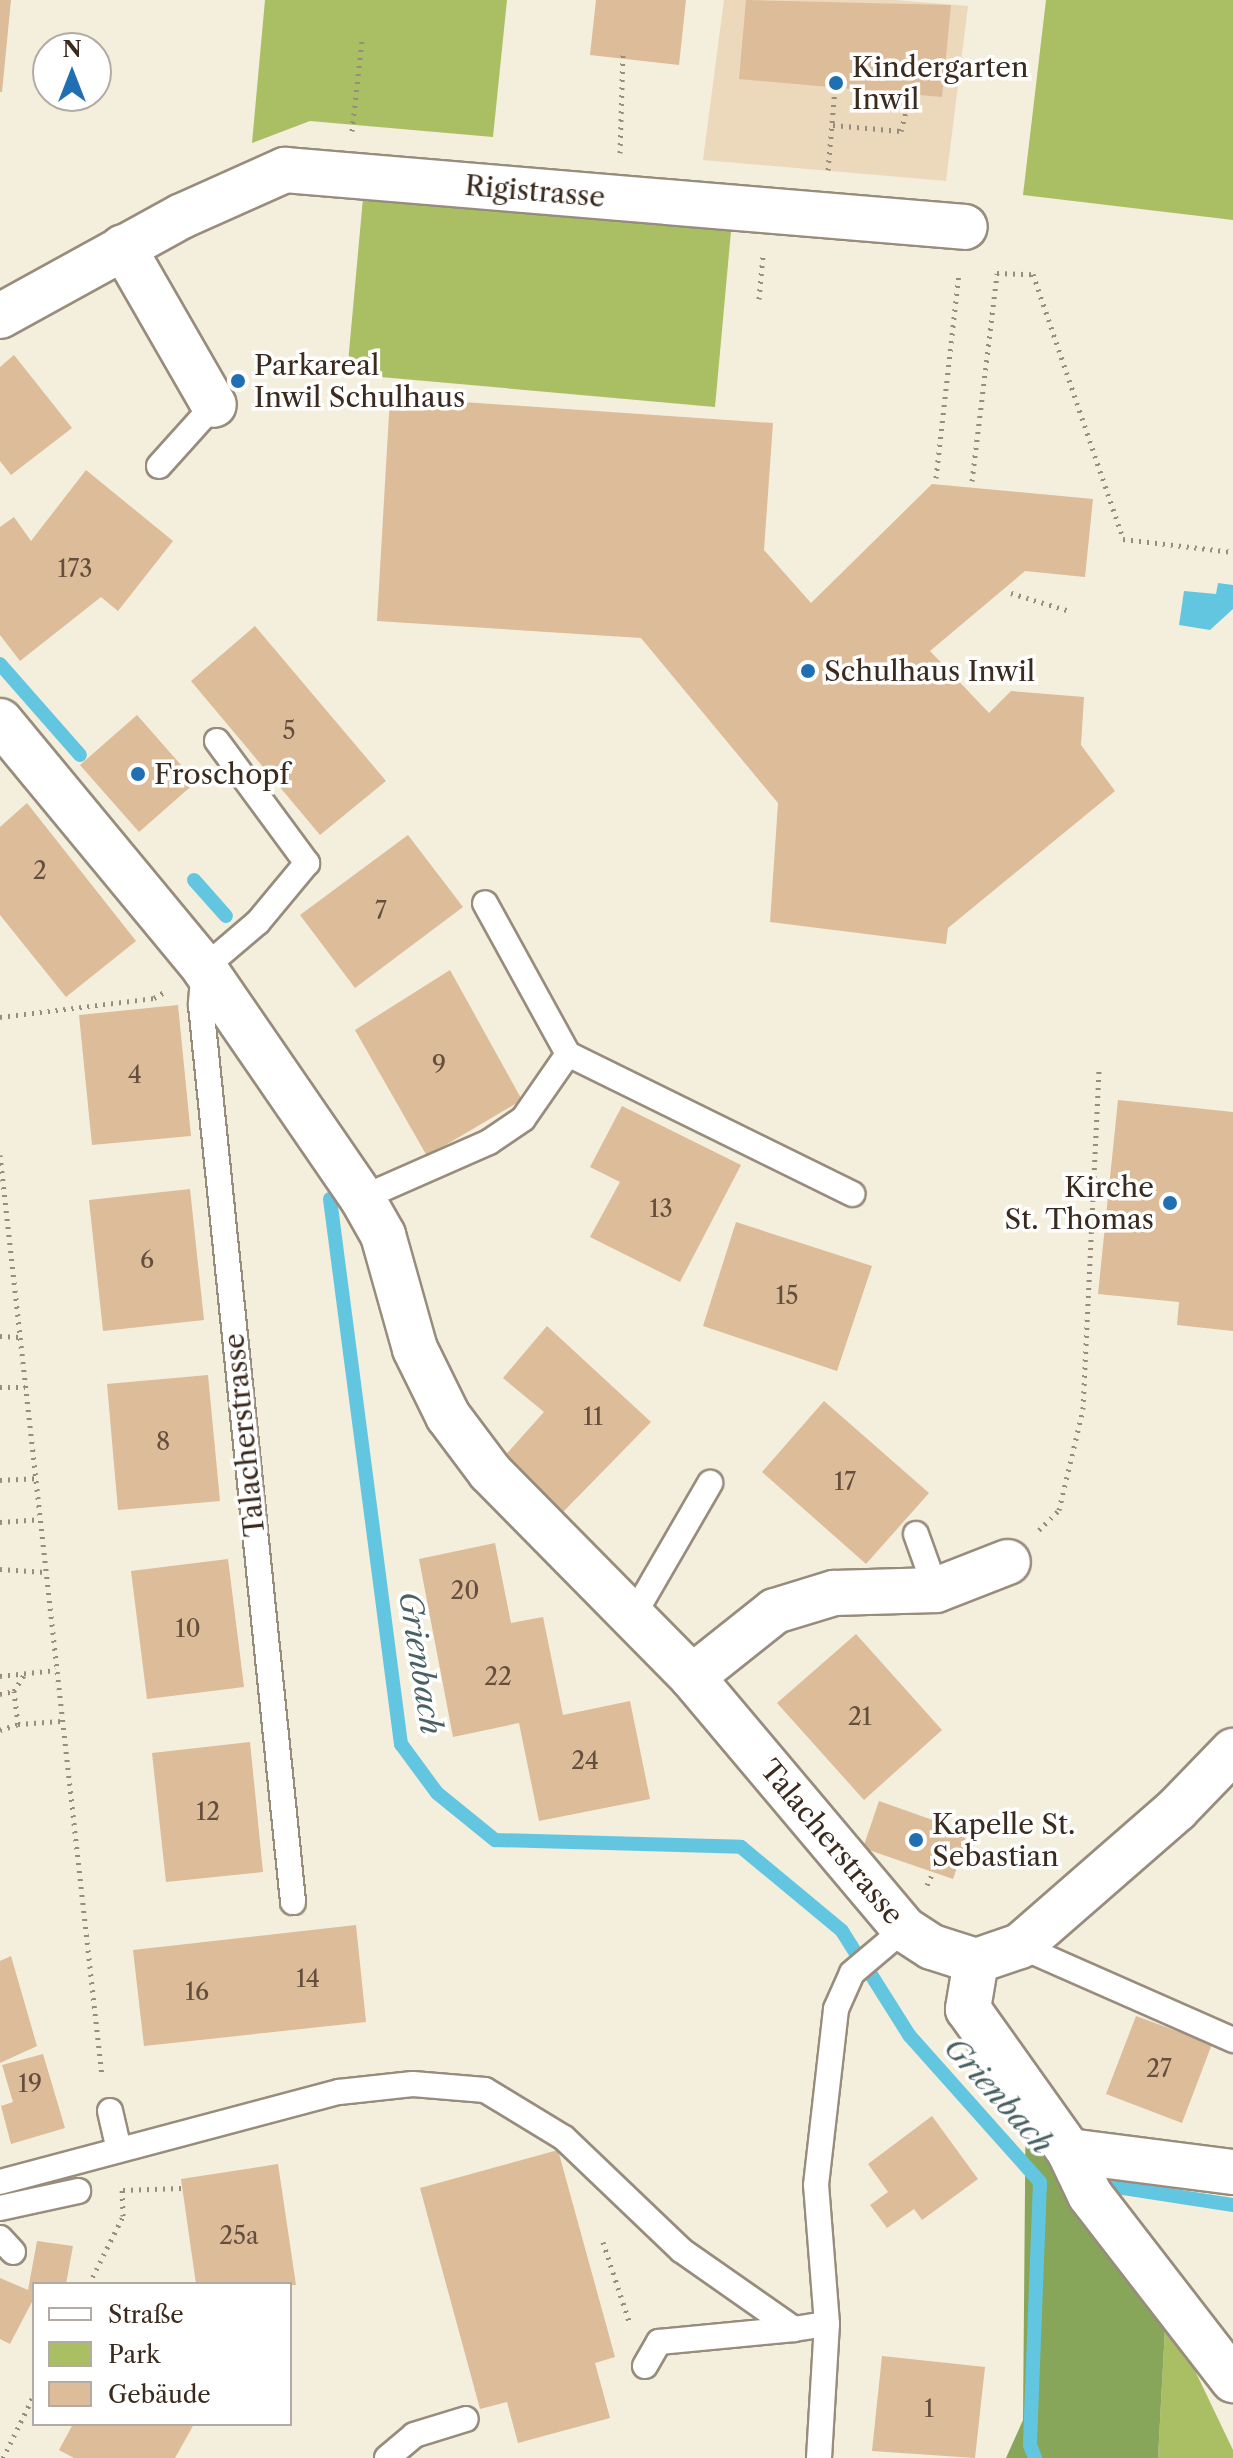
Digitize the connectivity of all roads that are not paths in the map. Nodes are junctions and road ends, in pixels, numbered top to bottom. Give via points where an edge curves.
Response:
1 (965, 227) road end
2 (123, 247) junction
3 (0, 316) edge
4 (214, 405) joint
5 (159, 466) dead end
6 (0, 721) edge
7 (217, 741) dead end
8 (485, 903) dead end
9 (216, 959) junction
10 (568, 1054) junction
11 (852, 1194) dead end
12 (362, 1198) junction
13 (710, 1483) dead end
14 (916, 1534) dead end
15 (1008, 1562) road end
16 (936, 1590) junction
17 (633, 1616) junction
18 (692, 1677) junction
19 (1233, 1751) edge
20 (293, 1902) dead end
21 (898, 1934) junction
22 (1020, 1946) junction
23 (976, 1961) junction
24 (1233, 2040) edge
25 (110, 2111) road end
26 (118, 2147) junction
27 (1069, 2151) junction
28 (1233, 2172) edge
29 (0, 2182) edge
30 (78, 2191) dead end
31 (0, 2208) edge
32 (827, 2324) junction
33 (794, 2329) junction
34 (645, 2366) dead end
35 (1233, 2380) edge
36 (466, 2419) dead end
37 (387, 2458) edge
38 (819, 2458) edge

1 - 2 street, Rigistrasse via 285,170
2 - 3 street, Rigistrasse
2 - 4 street
4 - 5 lane
6 - 9 street, Talacherstrasse
7 - 9 lane via 307,863 258,922
8 - 10 lane
9 - 12 street, Talacherstrasse
9 - 20 lane, Talacherstrasse via 203,1035
10 - 11 lane
10 - 12 lane via 523,1119 489,1142
12 - 17 street, Talacherstrasse via 383,1235 415,1349 448,1416 490,1472
13 - 17 lane
14 - 16 lane
15 - 16 street
16 - 18 street via 834,1593 775,1611
17 - 18 street, Talacherstrasse
18 - 21 street, Talacherstrasse
19 - 22 street via 1177,1809
21 - 23 street, Talacherstrasse
21 - 32 lane via 852,1973 836,2009 816,2185
22 - 23 street
22 - 24 lane
23 - 27 street via 968,2009
25 - 26 lane
26 - 29 lane
26 - 33 lane via 339,2092 413,2084 485,2090 564,2138 681,2250
27 - 28 street
27 - 35 street via 1090,2195
30 - 31 lane
32 - 33 lane
32 - 38 lane
33 - 34 lane via 659,2342
36 - 37 lane via 414,2435

